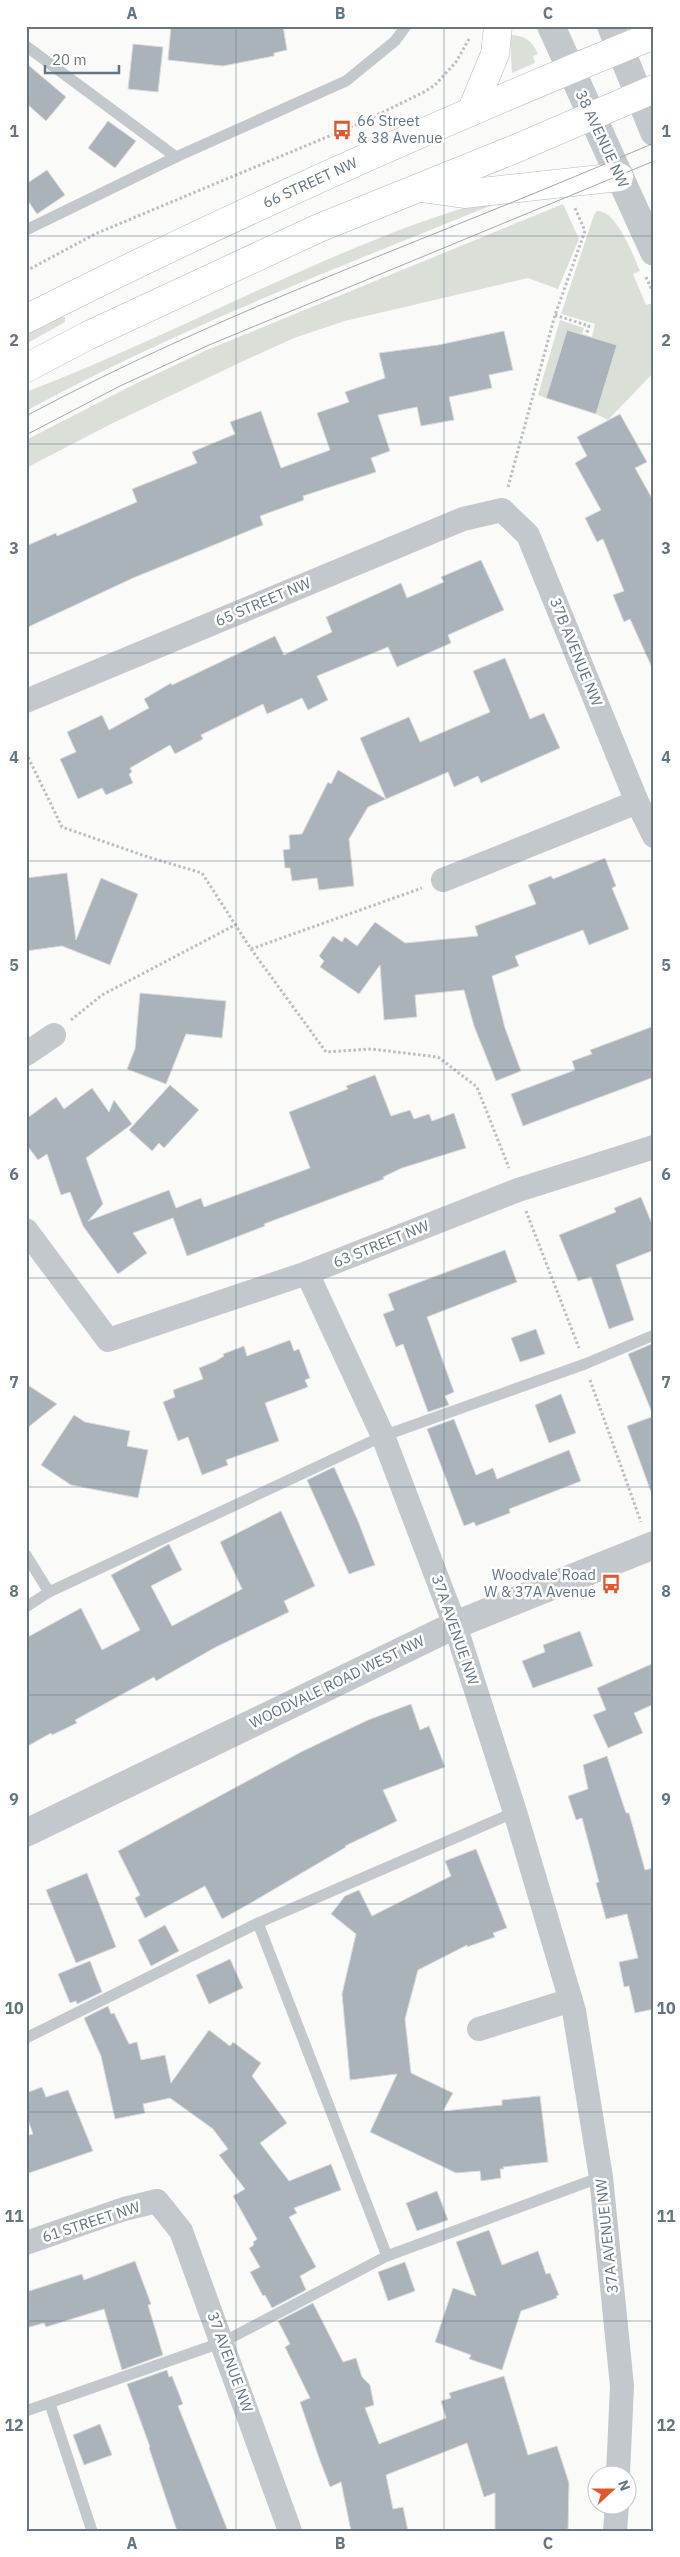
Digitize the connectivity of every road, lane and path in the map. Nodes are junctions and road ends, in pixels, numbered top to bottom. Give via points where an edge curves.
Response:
1 (406, 26) edge
2 (498, 26) edge
3 (551, 26) edge
4 (654, 35) edge
5 (470, 37) dead end
6 (616, 37) edge
7 (26, 46) edge
8 (570, 69) junction
9 (647, 92) edge
10 (471, 112) junction
11 (591, 116) junction
12 (654, 132) edge
13 (176, 157) junction
14 (619, 177) junction
15 (421, 188) junction
16 (572, 202) dead end
17 (26, 230) edge
18 (654, 252) edge
19 (26, 271) edge
20 (555, 316) junction
21 (26, 319) edge
22 (586, 335) dead end
23 (26, 368) edge
24 (502, 510) junction
25 (26, 701) edge
26 (26, 753) edge
27 (637, 802) junction
28 (654, 836) edge
29 (443, 880) joint
30 (237, 924) junction
31 (251, 949) junction
32 (54, 1035) joint
33 (26, 1054) edge
34 (654, 1147) edge
35 (518, 1190) junction
36 (26, 1230) edge
37 (307, 1273) junction
38 (654, 1335) edge
39 (585, 1364) junction
40 (383, 1436) junction
41 (652, 1546) edge
42 (26, 1555) edge
43 (48, 1592) junction
44 (26, 1607) edge
45 (455, 1625) junction
46 (515, 1812) junction
47 (26, 1833) edge
48 (258, 1923) junction
49 (570, 2000) junction
50 (479, 2029) dead end
51 (26, 2038) edge
52 (601, 2177) junction
53 (156, 2201) joint
54 (26, 2243) edge
55 (387, 2256) junction
56 (223, 2342) junction
57 (50, 2404) junction
58 (26, 2411) edge
59 (618, 2464) edge
60 (616, 2514) edge
61 (92, 2531) edge
62 (290, 2531) edge
63 (615, 2531) edge

1 - 13 lane via 395,41 346,81
2 - 10 main road via 495,54
3 - 8 street, 38 AVENUE NW
4 - 6 main road, 66 STREET NW
5 - 19 path via 456,62 424,92 365,121 95,234
6 - 8 main road, 66 STREET NW
6 - 9 street
7 - 13 lane
8 - 10 main road, 66 STREET NW
8 - 11 street, 38 AVENUE NW
9 - 11 main road
9 - 12 street
10 - 21 main road, 66 STREET NW via 306,183
11 - 14 street, 38 AVENUE NW
11 - 15 main road
13 - 17 lane
14 - 15 main road via 464,194
14 - 18 street, 38 AVENUE NW
15 - 23 main road via 319,228 87,336
16 - 20 path via 586,231
20 - 22 path via 589,326
20 - 24 path
24 - 25 street, 65 STREET NW via 463,518
24 - 27 street, 37B AVENUE NW via 528,535
26 - 30 path via 62,827 202,873
27 - 28 street, 37B AVENUE NW
27 - 29 street
29 - 31 path
30 - 31 path
30 - 32 path via 102,995
31 - 35 path via 326,1052 371,1049 438,1057 477,1087
32 - 33 street
34 - 35 street, 63 STREET NW
35 - 37 street, 63 STREET NW
35 - 39 path
36 - 37 street, 63 STREET NW via 108,1340
37 - 40 street, 37A AVENUE NW
38 - 39 lane
39 - 40 lane
39 - 41 path
40 - 43 lane
40 - 45 street, 37A AVENUE NW
41 - 45 street, WOODVALE ROAD WEST NW
42 - 43 lane
43 - 44 lane
45 - 46 street, 37A AVENUE NW
45 - 47 street, WOODVALE ROAD WEST NW
46 - 48 lane
46 - 49 street, 37A AVENUE NW
48 - 51 lane
48 - 55 lane
49 - 50 street
49 - 52 street, 37A AVENUE NW
52 - 55 lane
52 - 59 street, 37A AVENUE NW via 622,2386
53 - 54 street, 61 STREET NW
53 - 56 street, 37 AVENUE NW via 181,2231
55 - 56 lane
56 - 57 lane
56 - 62 street, 37 AVENUE NW
57 - 58 lane
57 - 61 lane
60 - 63 street

